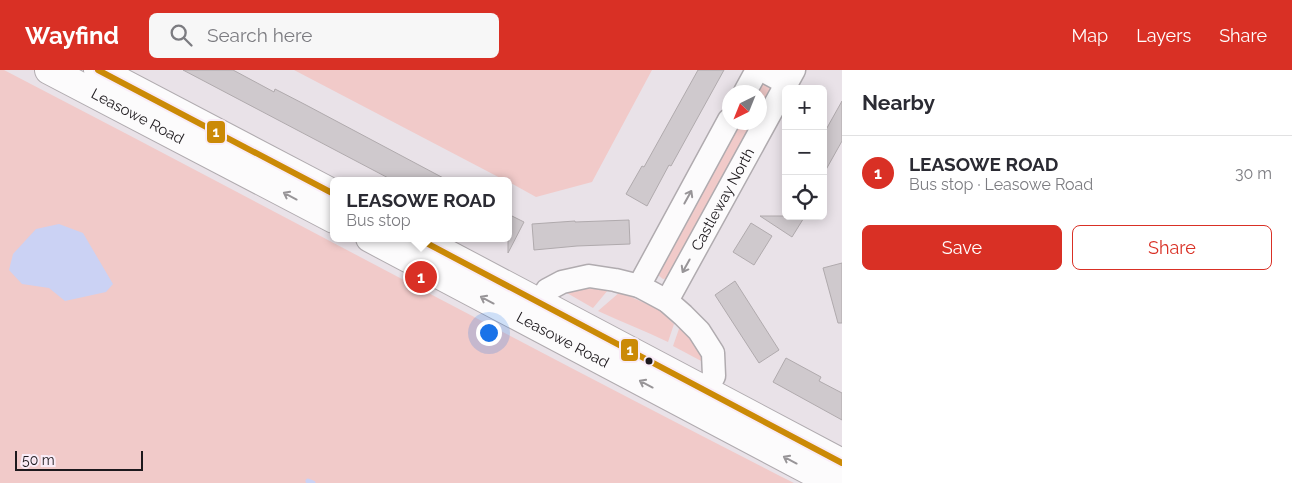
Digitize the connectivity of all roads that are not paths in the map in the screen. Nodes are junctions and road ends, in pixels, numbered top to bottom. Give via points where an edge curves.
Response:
1 (49, 70) edge
2 (98, 70) edge
3 (757, 70) edge
4 (762, 70) edge
5 (790, 77) edge
6 (749, 85) edge
7 (725, 130) edge
8 (330, 192) edge
9 (330, 217) edge
10 (379, 242) edge
11 (422, 242) edge
12 (639, 286) junction
13 (666, 301) junction
14 (534, 313) junction
15 (702, 401) junction
16 (842, 463) edge
17 (833, 483) edge

9 -> 1 main road, Leasowe Road
2 - 8 main road, Leasowe Road
3 - 6 street
4 - 5 street
5 -> 13 street, Castleway North
12 -> 7 street, Castleway North
14 -> 10 main road, Leasowe Road
11 - 14 main road, Leasowe Road
12 - 13 street, Leasowe Road
12 - 14 street, Leasowe Road via 590,276 562,282 547,290
13 - 15 street, Leasowe Road via 699,332 713,353 714,376
14 - 15 main road, Leasowe Road
15 - 16 main road, Leasowe Road
17 -> 15 main road, Leasowe Road

